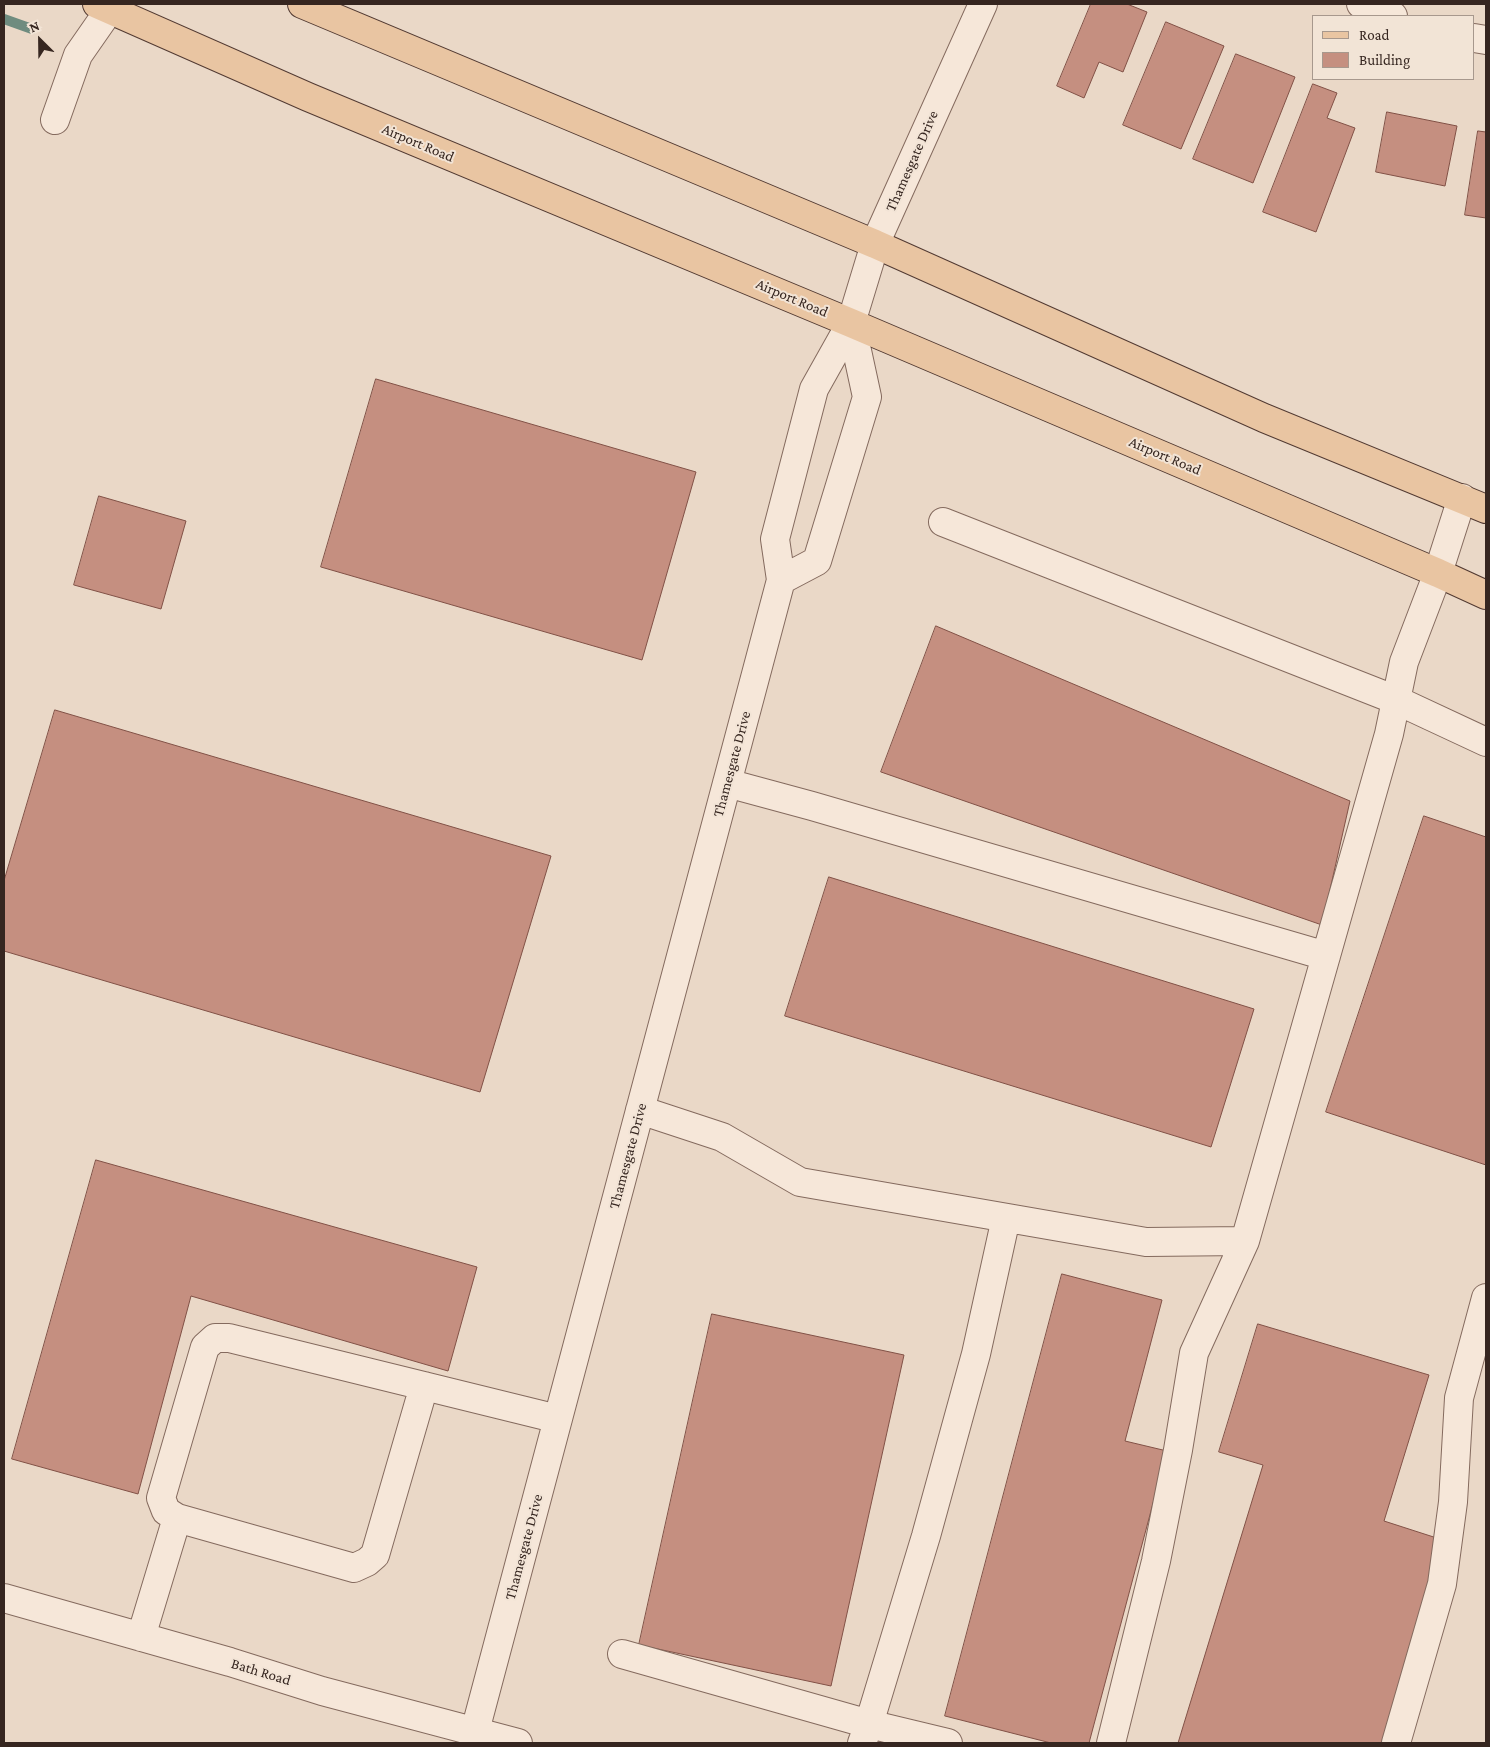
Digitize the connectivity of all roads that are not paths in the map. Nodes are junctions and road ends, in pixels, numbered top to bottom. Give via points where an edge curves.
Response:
1 (302, 4) edge
2 (983, 4) edge
3 (1361, 4) edge
4 (106, 5) edge
5 (1390, 15) edge
6 (55, 120) dead end
7 (875, 244) junction
8 (851, 323) junction
9 (1474, 503) edge
10 (944, 522) dead end
11 (1438, 573) junction
12 (781, 580) junction
13 (1486, 595) edge
14 (1396, 700) junction
15 (1486, 742) edge
16 (727, 783) junction
17 (1326, 956) junction
18 (640, 1110) junction
19 (1006, 1218) junction
20 (1245, 1241) junction
21 (1486, 1298) edge
22 (424, 1386) junction
23 (558, 1419) junction
24 (177, 1518) junction
25 (4, 1598) edge
26 (141, 1637) junction
27 (622, 1654) dead end
28 (475, 1731) junction
29 (865, 1734) edge
30 (518, 1743) edge
31 (948, 1743) edge
32 (1111, 1743) edge
33 (1396, 1743) edge

1 - 7 main road
2 - 7 street, Thamesgate Drive
3 - 5 street
4 - 6 street via 78,55
4 - 8 main road, Airport Road via 153,30 308,97
7 - 8 street, Thamesgate Drive
7 - 9 main road via 1264,418
8 - 11 main road, Airport Road
8 - 12 street, Thamesgate Drive via 814,389 775,539
8 - 12 street, Thamesgate Drive via 867,398 817,561
9 - 11 street
10 - 14 street
11 - 13 main road, Airport Road
11 - 14 street via 1404,662
12 - 16 street, Thamesgate Drive
14 - 15 street
14 - 17 street
16 - 17 street
16 - 18 street, Thamesgate Drive
17 - 20 street
18 - 19 street via 722,1137 800,1182
18 - 23 street, Thamesgate Drive
19 - 20 street via 1146,1242
19 - 29 street via 970,1373 926,1536
20 - 32 street via 1194,1353 1156,1562
21 - 33 street via 1459,1398 1453,1502 1442,1584
22 - 23 street
22 - 24 street via 375,1555 368,1562 354,1568
22 - 24 street via 229,1338 215,1338 205,1347 161,1498 166,1511
23 - 28 street, Thamesgate Drive
24 - 26 street
25 - 26 street, Bath Road
26 - 28 street, Bath Road via 322,1691
27 - 29 street
28 - 30 street, Bath Road
29 - 31 street

